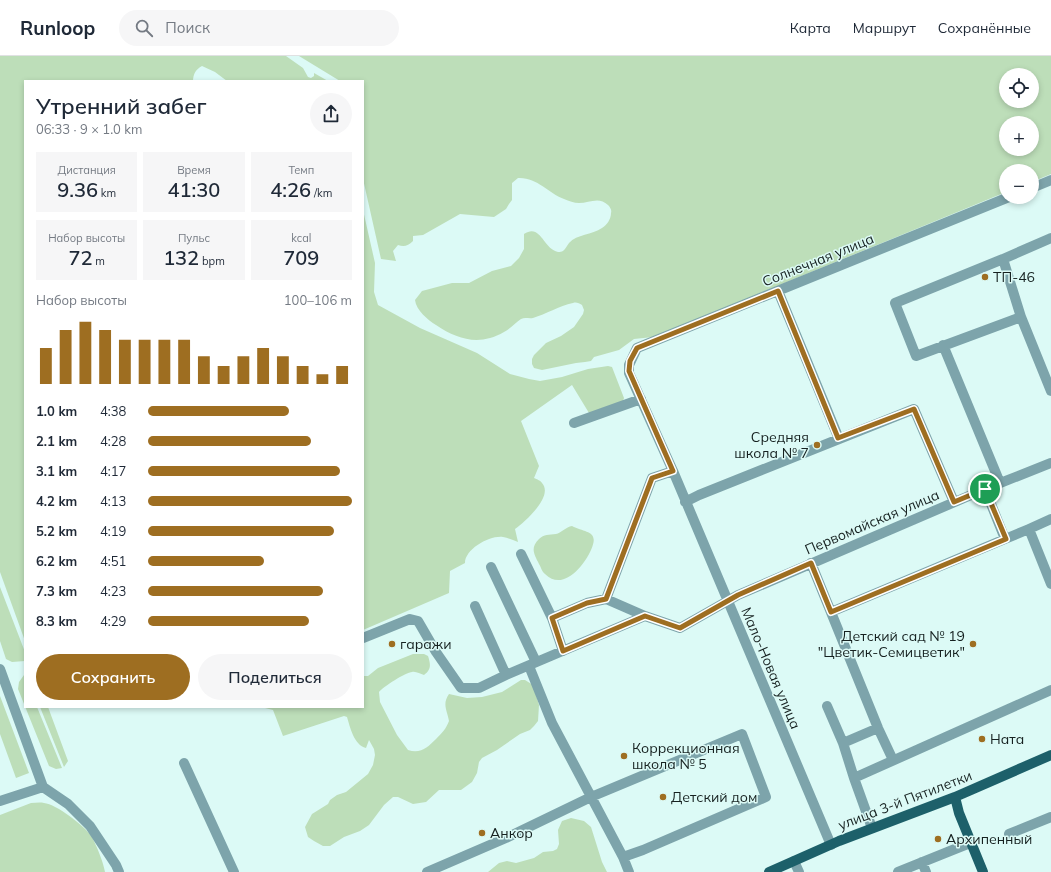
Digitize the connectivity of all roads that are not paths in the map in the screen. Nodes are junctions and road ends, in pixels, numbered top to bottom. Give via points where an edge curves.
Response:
1 (1051, 180) edge
2 (1039, 185) edge
3 (999, 201) edge
4 (1051, 238) edge
5 (1003, 259) junction
6 (778, 291) junction
7 (1021, 317) junction
8 (943, 345) junction
9 (637, 348) joint
10 (1051, 391) edge
11 (641, 399) junction
12 (574, 423) dead end
13 (838, 438) junction
14 (1051, 463) edge
15 (673, 471) junction
16 (1000, 483) junction
17 (985, 489) junction
18 (685, 502) junction
19 (954, 502) junction
20 (1051, 519) edge
21 (1029, 529) junction
22 (1006, 539) junction
23 (521, 554) dead end
24 (811, 563) junction
25 (491, 567) dead end
26 (1051, 584) edge
27 (606, 599) junction
28 (728, 601) junction
29 (475, 606) dead end
30 (831, 612) junction
31 (645, 616) junction
32 (552, 618) junction
33 (364, 638) edge
34 (563, 651) junction
35 (532, 664) junction
36 (0, 669) edge
37 (506, 675) junction
38 (1051, 690) edge
39 (828, 706) dead end
40 (878, 728) junction
41 (843, 743) junction
42 (1051, 755) edge
43 (893, 760) junction
44 (184, 763) dead end
45 (854, 778) junction
46 (43, 787) junction
47 (591, 797) junction
48 (955, 797) junction
49 (0, 802) edge
50 (1051, 817) edge
51 (872, 828) junction
52 (1009, 834) dead end
53 (970, 843) junction
54 (831, 845) junction
55 (623, 857) junction
56 (794, 861) junction
57 (922, 862) junction
58 (119, 872) edge
59 (234, 872) edge
60 (427, 872) edge
61 (629, 872) edge
62 (769, 872) edge
63 (799, 872) edge
64 (898, 872) edge
65 (926, 872) edge
66 (983, 872) edge

1 - 2 street
3 - 6 street, Солнечная улица
4 - 5 street
5 - 7 street
5 - 8 street via 895,303 916,356
6 - 9 street, Солнечная улица
6 - 13 street
7 - 8 street
7 - 10 street
8 - 16 street
9 - 11 street, Мало-Новая улица via 630,361 629,371
11 - 12 street
11 - 15 street, Мало-Новая улица
13 - 18 street
13 - 19 street via 914,409
14 - 16 street, Первомайская улица
15 - 18 street, Мало-Новая улица
15 - 27 street via 652,478
16 - 17 street, Первомайская улица
17 - 19 street, Первомайская улица
17 - 22 street
18 - 28 street, Мало-Новая улица
19 - 24 street, Первомайская улица
20 - 21 street
21 - 22 street
21 - 26 street
22 - 30 street
23 - 32 street
24 - 28 street, Первомайская улица
24 - 30 street
25 - 35 street
27 - 31 street, Первомайская улица
27 - 32 street via 587,603
28 - 31 street, Первомайская улица via 680,628
28 - 54 street, Мало-Новая улица
29 - 37 street
30 - 40 street
31 - 34 street
32 - 34 street
33 - 37 street via 410,619 418,621 461,688 478,688
34 - 35 street
35 - 37 street
35 - 47 street via 552,723
36 - 46 street
38 - 43 street
39 - 41 street
40 - 41 street
40 - 43 street
41 - 45 street
42 - 48 main road, улица 3-й Пятилетки
43 - 45 street
44 - 59 street
45 - 51 street
46 - 49 street
46 - 58 street via 68,804 90,826
47 - 55 street
47 - 55 street via 742,734 766,797
47 - 60 street
48 - 51 main road, улица 3-й Пятилетки
48 - 53 main road
50 - 52 street
51 - 54 main road, улица 3-й Пятилетки
53 - 57 street
53 - 66 main road
54 - 56 main road, улица 3-й Пятилетки
55 - 61 street
56 - 62 main road, улица 3-й Пятилетки
56 - 63 street
57 - 64 street
57 - 65 street

